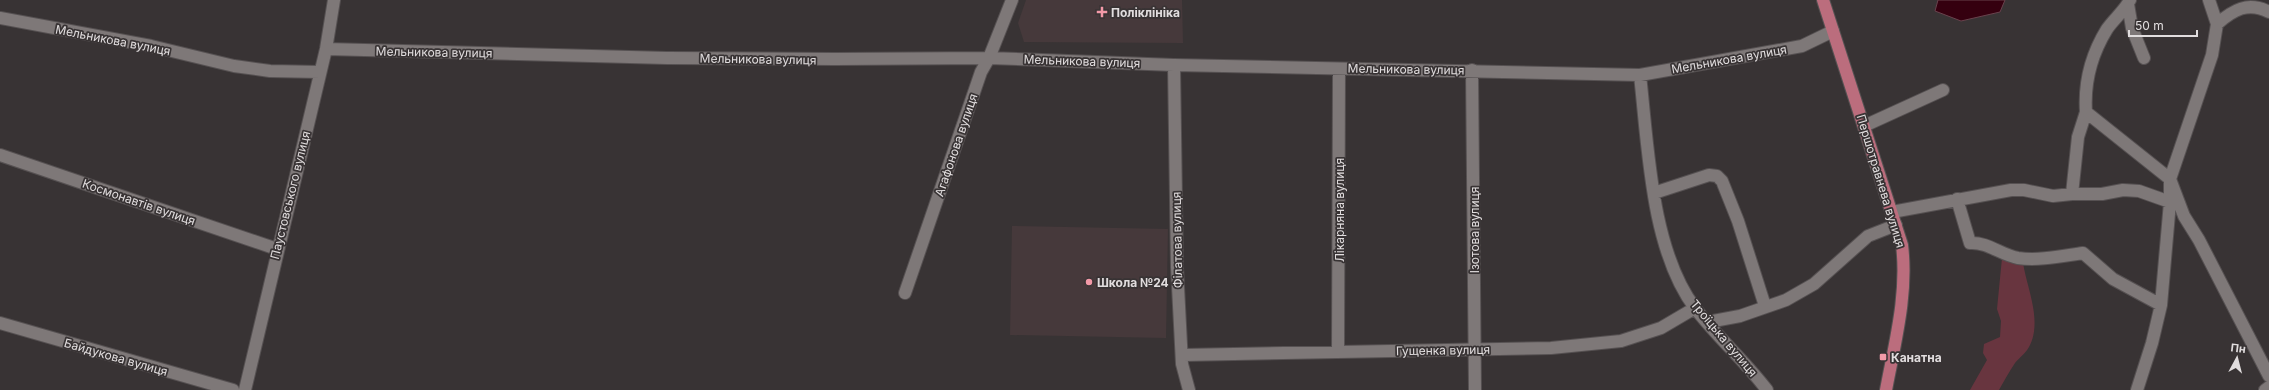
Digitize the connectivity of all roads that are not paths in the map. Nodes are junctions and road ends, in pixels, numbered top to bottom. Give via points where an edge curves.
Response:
1 (334, 0) edge
2 (1012, 0) edge
3 (1823, 0) edge
4 (2209, 0) edge
5 (2129, 2) edge
6 (2267, 11) edge
7 (0, 18) edge
8 (2217, 24) junction
9 (1833, 31) junction
10 (326, 49) junction
11 (989, 58) junction
12 (2144, 58) dead end
13 (1174, 65) junction
14 (1339, 69) junction
15 (1472, 70) junction
16 (320, 72) junction
17 (1640, 75) junction
18 (1943, 90) dead end
19 (2086, 112) junction
20 (1864, 126) junction
21 (0, 155) edge
22 (2170, 179) junction
23 (1654, 193) junction
24 (2072, 194) junction
25 (1956, 199) junction
26 (2170, 202) junction
27 (1892, 212) junction
28 (1896, 225) junction
29 (277, 249) junction
30 (905, 293) dead end
31 (2161, 305) junction
32 (1765, 306) junction
33 (1695, 308) junction
34 (1708, 322) junction
35 (0, 323) edge
36 (1475, 349) junction
37 (1338, 352) junction
38 (1183, 355) junction
39 (2269, 376) edge
40 (2269, 387) edge
41 (233, 390) edge
42 (245, 390) edge
43 (1189, 390) edge
44 (1475, 390) edge
45 (1767, 390) edge
46 (1886, 390) edge
47 (2137, 390) edge
48 (2265, 390) edge

1 - 10 street, Паустовського вулиця
2 - 11 street, Агафонова вулиця
3 - 9 main road, Першотравнева вулиця
4 - 8 street
5 - 12 street via 2132,28
5 - 19 street via 2107,28 2089,67 2084,92
6 - 8 street via 2248,6 2232,11
7 - 16 street, Мельникова вулиця via 151,46 234,66 270,71
8 - 22 street via 2212,55
9 - 17 street, Мельникова вулиця via 1802,46
9 - 20 main road, Першотравнева вулиця
10 - 11 street, Мельникова вулиця via 682,58
10 - 16 street, Паустовського вулиця
11 - 13 street, Мельникова вулиця
11 - 30 street, Агафонова вулиця via 981,72
13 - 14 street, Мельникова вулиця
13 - 38 street, Філатова вулиця via 1177,267
14 - 15 street, Мельникова вулиця
14 - 37 street, Лікарняна вулиця
15 - 17 street, Мельникова вулиця
15 - 36 street, Ізотова вулиця
16 - 29 street, Паустовського вулиця
17 - 23 street, Троїцька вулиця
18 - 20 street
19 - 22 street
19 - 24 street via 2078,136
20 - 27 main road, Першотравнева вулиця
21 - 29 street, Космонавтів вулиця
22 - 26 street
22 - 39 street via 2184,216
23 - 32 street via 1709,175 1717,176 1722,181 1738,221
23 - 33 street, Троїцька вулиця via 1664,246
24 - 25 street via 2053,196 2011,190
24 - 26 street via 2139,191
25 - 27 street
25 - 31 street via 1970,243 1980,242 2017,258 2055,258 2083,253 2113,279
26 - 31 street
27 - 28 main road, Першотравнева вулиця
28 - 32 street via 1868,236 1804,290 1786,300
28 - 46 main road, Першотравнева вулиця via 1905,270 1902,311
29 - 42 street, Паустовського вулиця
31 - 47 street
32 - 34 street via 1740,316
33 - 34 street, Троїцька вулиця
33 - 36 street, Гущенка вулиця via 1661,328 1621,341 1551,348
34 - 45 street, Троїцька вулиця
35 - 41 street, Байдукова вулиця
36 - 37 street, Гущенка вулиця
36 - 44 street, Ізотова вулиця
37 - 38 street, Гущенка вулиця
38 - 43 street, Філатова вулиця via 1182,364
40 - 48 street

